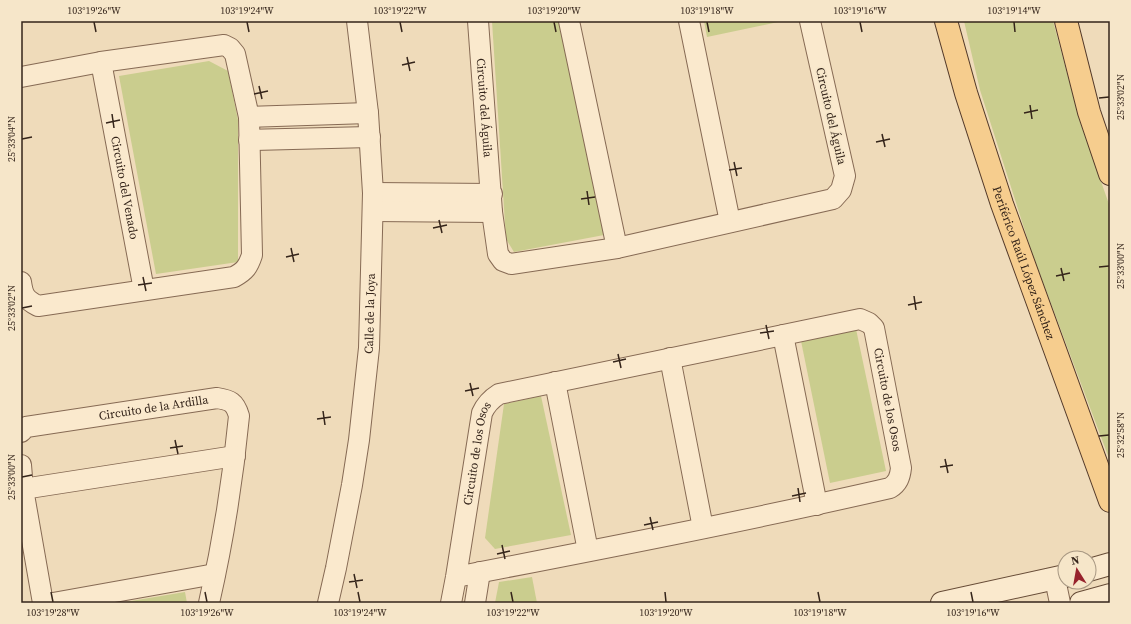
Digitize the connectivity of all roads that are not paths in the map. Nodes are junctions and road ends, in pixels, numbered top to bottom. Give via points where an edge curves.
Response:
1 (357, 21) edge
2 (478, 21) edge
3 (569, 21) edge
4 (689, 21) edge
5 (810, 21) edge
6 (946, 21) edge
7 (1066, 21) edge
8 (101, 62) junction
9 (21, 77) edge
10 (368, 113) junction
11 (248, 117) junction
12 (370, 137) junction
13 (249, 140) junction
14 (1110, 174) edge
15 (373, 202) junction
16 (492, 203) junction
17 (730, 222) junction
18 (618, 248) junction
19 (21, 282) edge
20 (144, 290) junction
21 (783, 335) junction
22 (670, 358) junction
23 (555, 382) junction
24 (21, 432) edge
25 (235, 456) junction
26 (21, 466) edge
27 (23, 489) junction
28 (1110, 501) edge
29 (817, 505) junction
30 (703, 528) junction
31 (588, 551) junction
32 (1110, 564) edge
33 (1097, 568) edge
34 (480, 572) junction
35 (215, 574) junction
36 (456, 577) junction
37 (1057, 579) edge
38 (1060, 590) edge
39 (1110, 595) edge
40 (43, 603) edge
41 (53, 603) edge
42 (209, 603) edge
43 (328, 603) edge
44 (451, 603) edge
45 (475, 603) edge
46 (942, 603) edge
47 (1060, 603) edge
48 (1081, 603) edge

1 - 10 street, Calle de la Joya
2 - 16 street, Circuito del Águila
3 - 18 street
4 - 17 street
5 - 17 street, Circuito del Águila via 845,176 841,190 833,199
6 - 28 main road, Periférico Raúl López Sánchez via 1002,204
7 - 14 main road via 1089,112
8 - 9 street
8 - 11 street via 224,46 230,48 235,54
8 - 20 street, Circuito del Venado
10 - 11 street
10 - 12 street, Calle de la Joya
11 - 13 street
12 - 13 street
12 - 15 street, Calle de la Joya
13 - 20 street via 252,255 248,265 243,272 234,277
15 - 16 street
15 - 43 street, Calle de la Joya via 369,348 364,397 352,485
16 - 18 street, Circuito del Águila via 498,254 503,261 511,264
17 - 18 street, Circuito del Águila
19 - 20 street via 23,294 38,306
21 - 22 street, Circuito de los Osos
21 - 29 street
21 - 29 street, Circuito de los Osos via 860,319 874,328 901,468 900,476 890,488
22 - 23 street, Circuito de los Osos
22 - 30 street
23 - 31 street
23 - 36 street, Circuito de los Osos via 499,394 488,403 482,413
24 - 25 street, Circuito de la Ardilla via 26,427 217,398 233,404 239,416
25 - 27 street
25 - 35 street, Circuito de la Ardilla
26 - 27 street
27 - 40 street
29 - 30 street, Circuito de los Osos
30 - 31 street, Circuito de los Osos
31 - 34 street, Circuito de los Osos
32 - 33 main road
34 - 36 street, Circuito de los Osos
34 - 45 street
35 - 41 street
35 - 42 street, Circuito de la Ardilla
36 - 44 street, Circuito de los Osos
37 - 46 main road
38 - 47 street
39 - 48 main road

